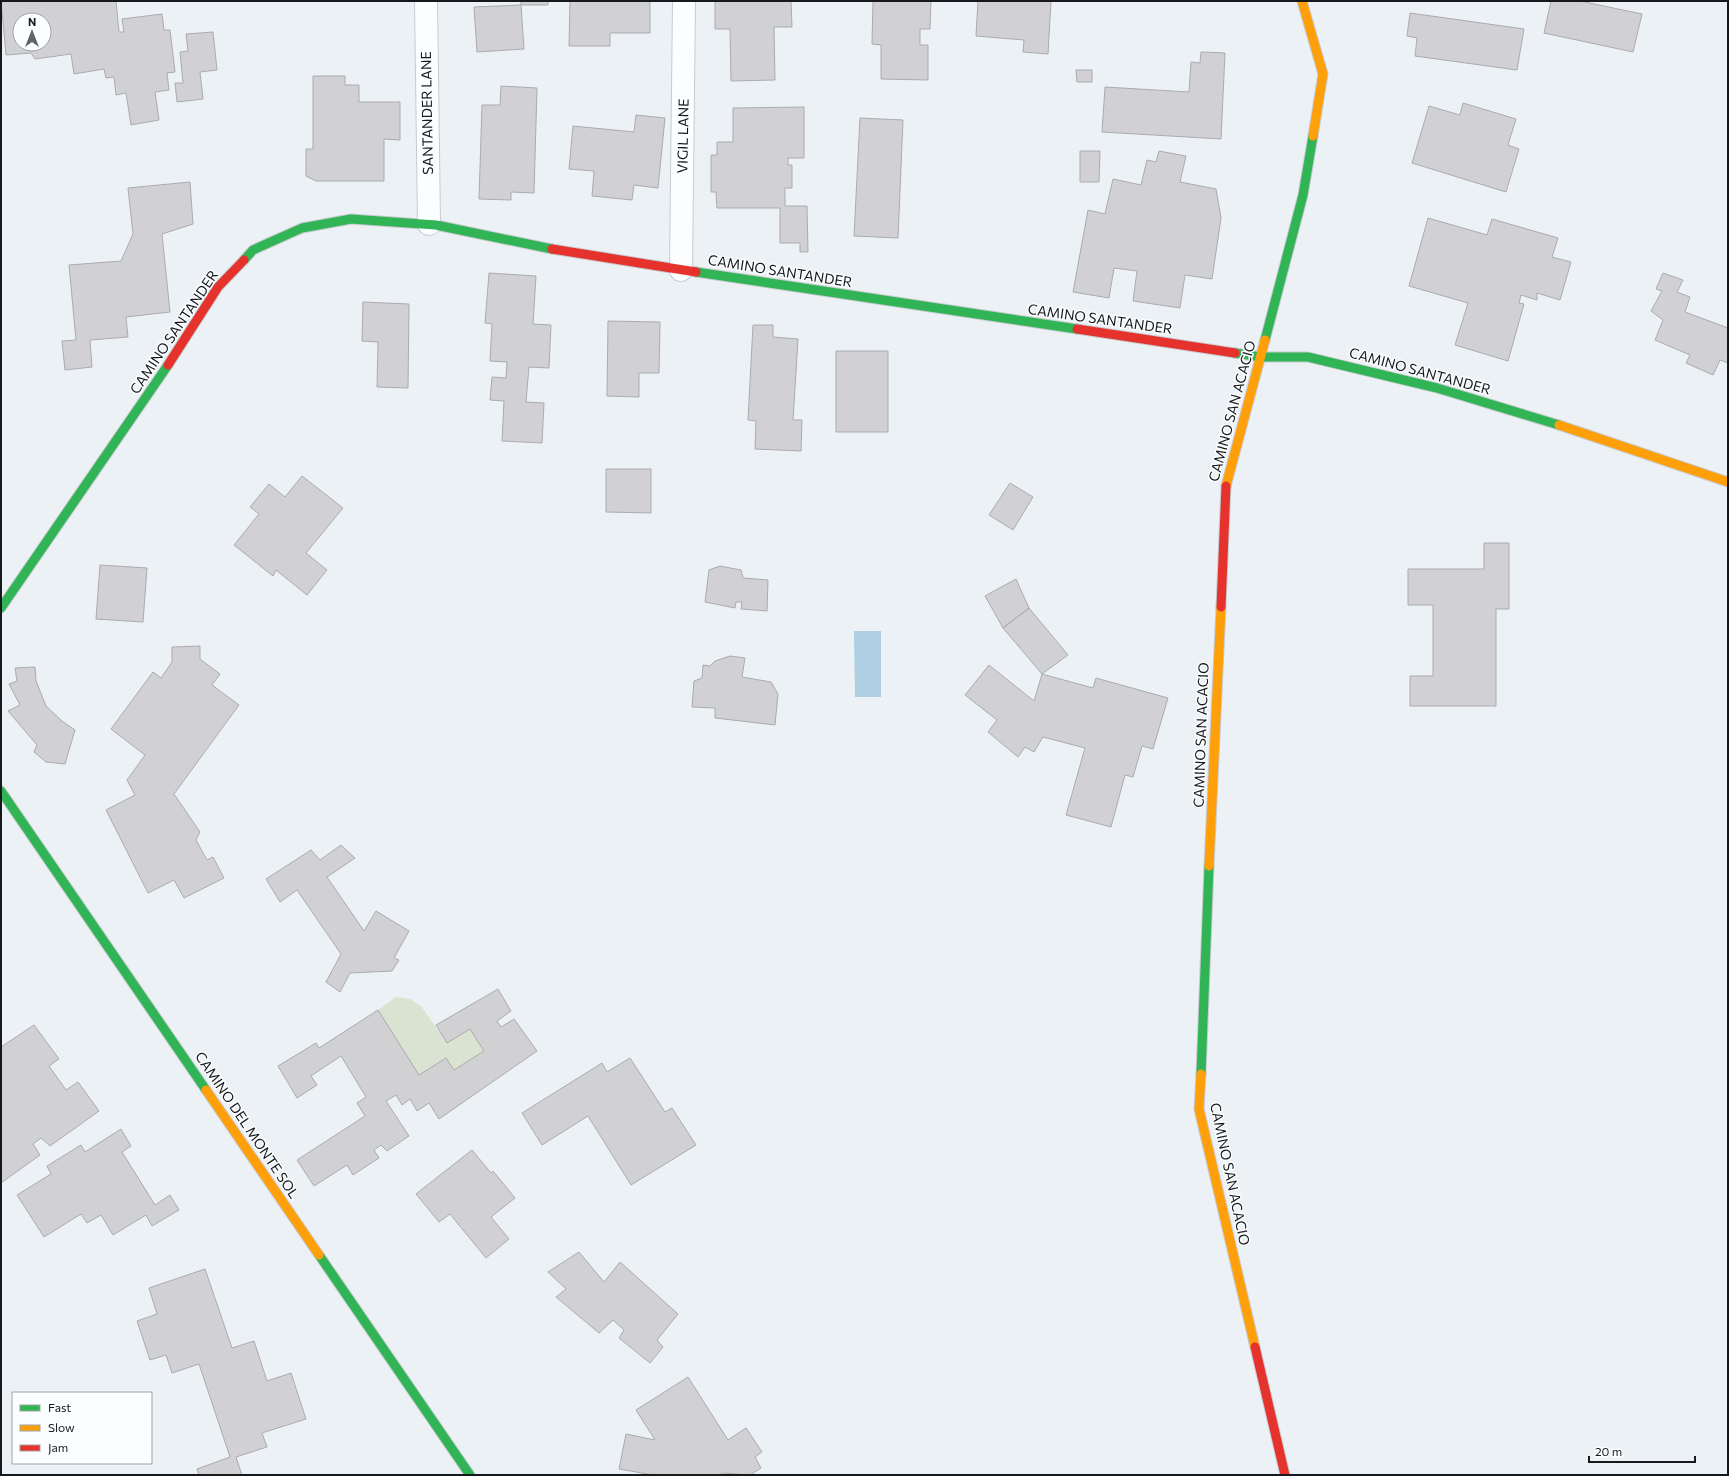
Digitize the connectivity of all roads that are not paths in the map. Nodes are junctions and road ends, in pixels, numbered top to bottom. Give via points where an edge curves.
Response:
1 (426, 1) edge
2 (684, 1) edge
3 (1302, 1) edge
4 (429, 224) junction
5 (681, 270) junction
6 (1261, 357) junction
7 (1728, 482) edge
8 (1, 608) edge
9 (1, 790) edge
10 (470, 1475) edge
11 (1285, 1475) edge

1 - 4 street, SANTANDER LANE
2 - 5 street, VIGIL LANE
3 - 6 street, CAMINO SAN ACACIO via 1323,74 1303,195
4 - 5 street, CAMINO SANTANDER via 546,248
4 - 8 street, CAMINO SANTANDER via 351,219 302,228 253,250 218,287 150,393
5 - 6 street, CAMINO SANTANDER
6 - 7 street, CAMINO SANTANDER via 1308,357 1437,388 1549,421
6 - 11 street, CAMINO SAN ACACIO via 1226,481 1199,1109
9 - 10 street, CAMINO DEL MONTE SOL

